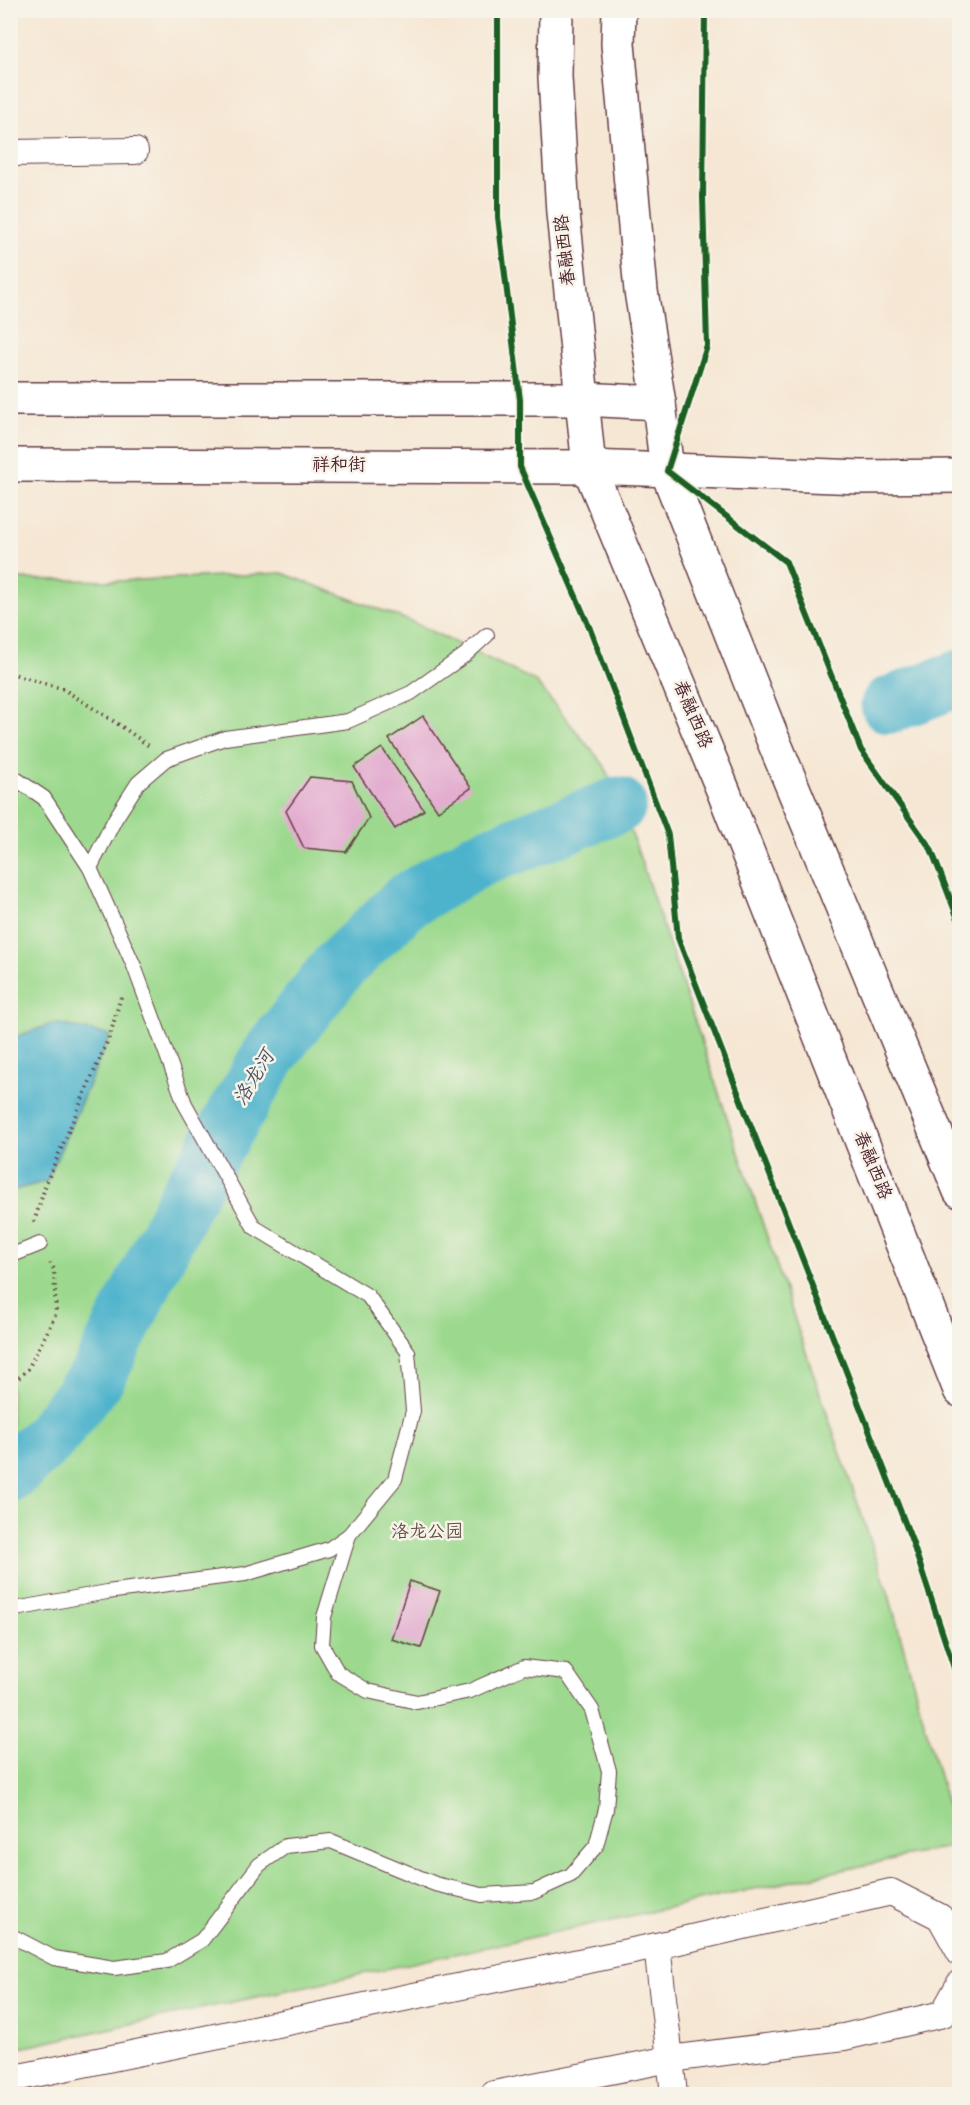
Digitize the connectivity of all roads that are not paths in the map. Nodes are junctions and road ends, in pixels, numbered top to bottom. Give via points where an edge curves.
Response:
1 (556, 10) edge
2 (619, 10) edge
3 (135, 151) dead end
4 (10, 153) edge
5 (10, 399) edge
6 (582, 399) junction
7 (660, 403) junction
8 (10, 465) edge
9 (589, 467) junction
10 (667, 471) junction
11 (960, 476) edge
12 (487, 635) dead end
13 (10, 775) edge
14 (90, 868) junction
15 (960, 1191) edge
16 (40, 1244) road end
17 (10, 1256) edge
18 (960, 1390) edge
19 (349, 1535) junction
20 (10, 1610) edge
21 (10, 1935) edge
22 (657, 1946) junction
23 (960, 1953) edge
24 (960, 1983) edge
25 (670, 2059) junction
26 (10, 2079) edge
27 (494, 2094) edge
28 (674, 2094) edge

1 - 6 main road, 春融西路 via 555,77 563,213
2 - 7 main road via 618,44 641,291
3 - 4 street
5 - 6 main road
6 - 7 main road
6 - 9 main road, 春融西路
7 - 10 main road
8 - 9 main road, 祥和街
9 - 10 main road, 祥和街
9 - 18 main road, 春融西路 via 723,790
10 - 11 main road, 祥和街
10 - 15 main road via 772,737
12 - 14 lane via 411,693 348,721 225,738 166,759 138,783
13 - 14 lane via 44,798
14 - 19 lane via 134,966 185,1104 254,1227 368,1296 408,1352 413,1411 395,1479
16 - 17 lane
19 - 20 lane via 329,1549 245,1574 107,1592
19 - 21 lane via 324,1617 322,1645 338,1673 368,1691 417,1702 470,1691 525,1667 566,1672 592,1710 609,1771 606,1809 596,1846 571,1875 534,1892 482,1895 435,1884 331,1841 286,1846 259,1865 202,1940 167,1961 114,1968 54,1958
22 - 23 street via 891,1892 940,1917
22 - 25 street
22 - 26 street
24 - 25 street via 943,2014 844,2037
25 - 27 street
25 - 28 street

